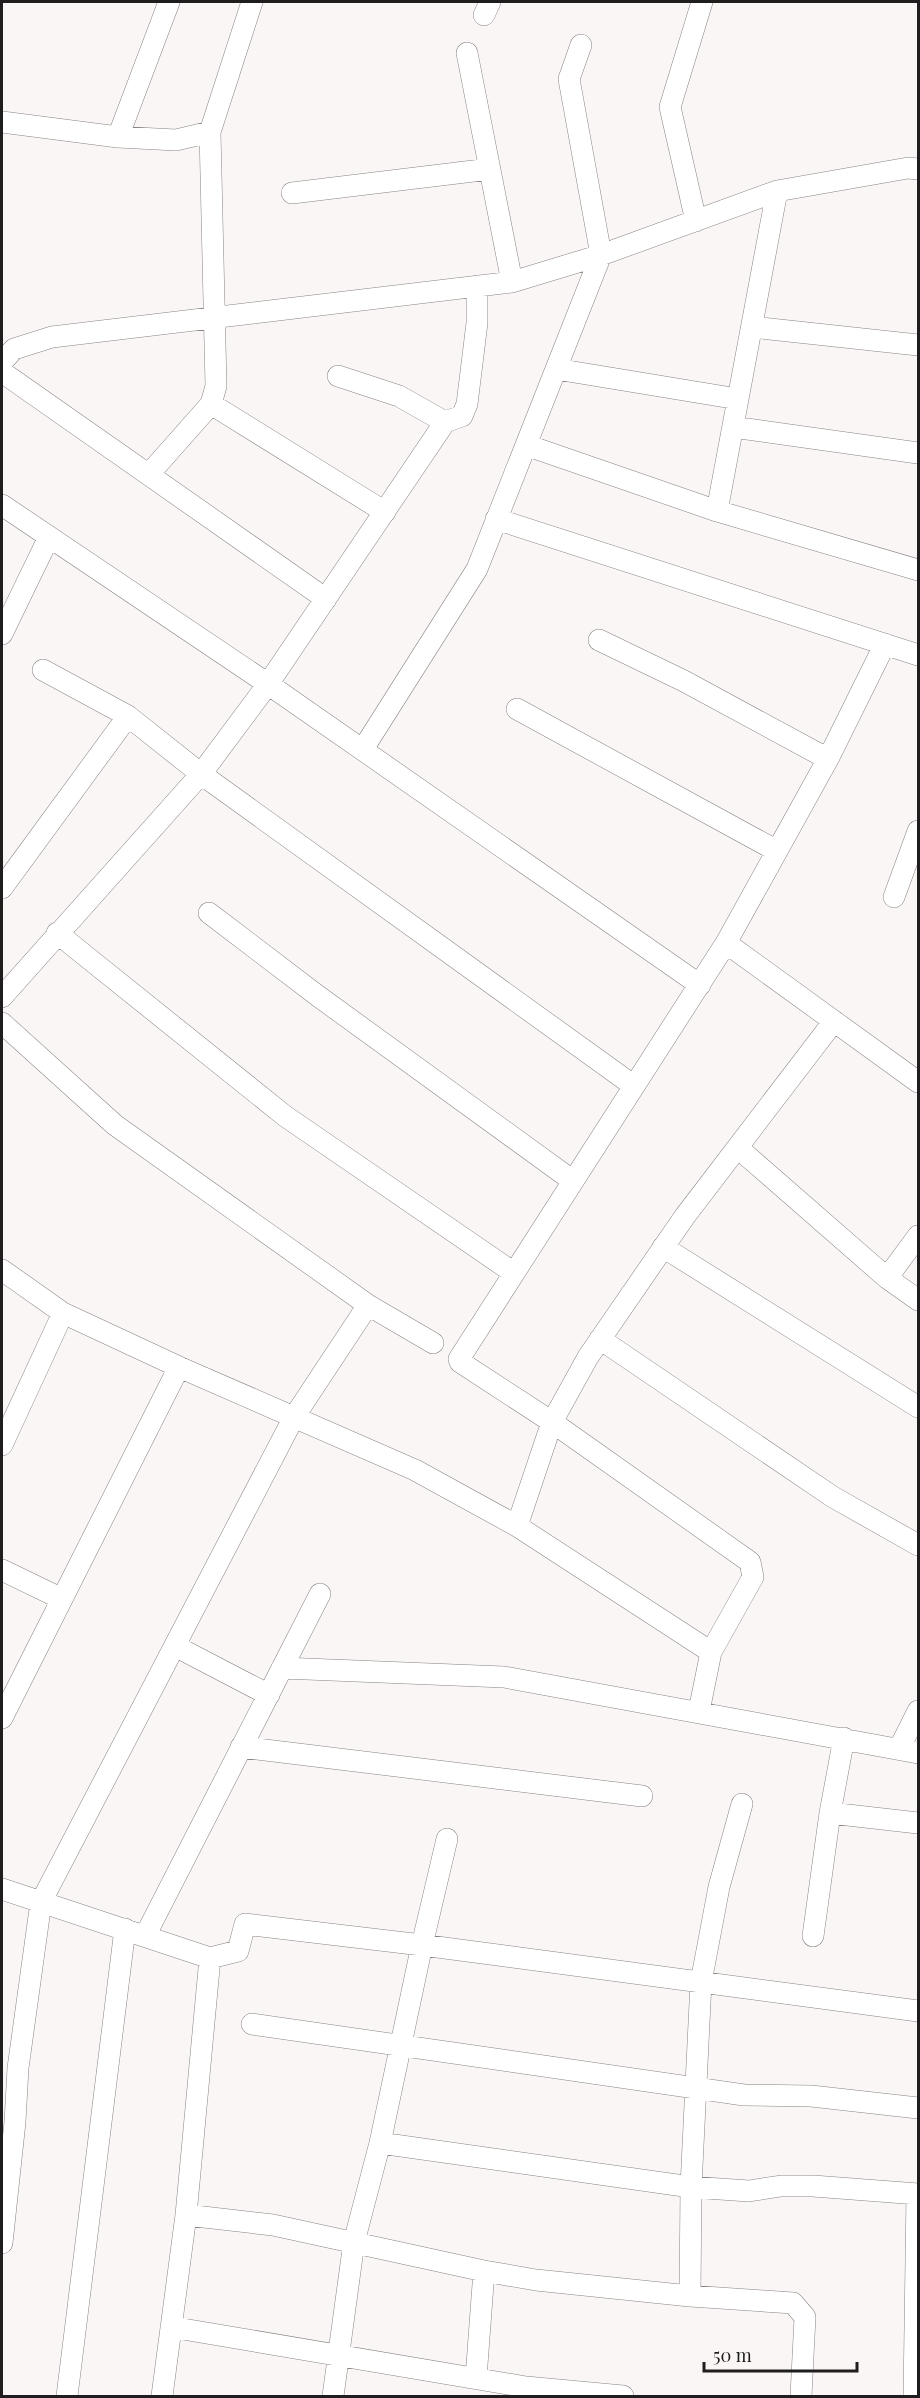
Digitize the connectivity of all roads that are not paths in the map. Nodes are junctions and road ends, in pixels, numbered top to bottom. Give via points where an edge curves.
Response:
1 (169, 2) edge
2 (252, 2) edge
3 (702, 2) edge
4 (581, 45) dead end
5 (467, 53) dead end
6 (2, 122) edge
7 (210, 132) junction
8 (118, 137) junction
9 (490, 168) junction
10 (918, 169) edge
11 (777, 191) junction
12 (292, 193) dead end
13 (696, 221) junction
14 (601, 255) junction
15 (512, 282) junction
16 (477, 286) junction
17 (216, 318) junction
18 (752, 327) junction
19 (918, 345) edge
20 (2, 362) edge
21 (556, 369) junction
22 (2, 372) edge
23 (338, 376) dead end
24 (738, 399) junction
25 (211, 404) junction
26 (446, 422) junction
27 (733, 427) junction
28 (526, 445) junction
29 (918, 453) edge
30 (149, 474) junction
31 (2, 505) edge
32 (717, 511) junction
33 (385, 512) junction
34 (496, 519) junction
35 (49, 537) junction
36 (918, 570) edge
37 (326, 599) junction
38 (2, 634) edge
39 (599, 640) dead end
40 (885, 644) junction
41 (918, 655) edge
42 (43, 670) dead end
43 (268, 684) junction
44 (517, 709) dead end
45 (128, 716) junction
46 (363, 749) junction
47 (828, 759) junction
48 (201, 774) junction
49 (918, 831) edge
50 (777, 851) junction
51 (2, 888) edge
52 (894, 897) dead end
53 (209, 913) dead end
54 (57, 933) junction
55 (726, 943) junction
56 (700, 985) junction
57 (2, 997) edge
58 (834, 1021) junction
59 (2, 1023) edge
60 (918, 1083) edge
61 (634, 1086) junction
62 (738, 1148) junction
63 (573, 1181) junction
64 (918, 1236) edge
65 (663, 1247) junction
66 (2, 1270) edge
67 (514, 1273) junction
68 (887, 1278) junction
69 (918, 1300) edge
70 (368, 1305) junction
71 (63, 1313) junction
72 (600, 1340) junction
73 (433, 1343) dead end
74 (179, 1367) junction
75 (918, 1407) edge
76 (294, 1417) junction
77 (552, 1422) junction
78 (2, 1445) edge
79 (517, 1526) junction
80 (918, 1545) edge
81 (2, 1570) edge
82 (320, 1594) dead end
83 (62, 1599) junction
84 (175, 1646) junction
85 (711, 1652) junction
86 (282, 1668) junction
87 (268, 1695) junction
88 (699, 1711) junction
89 (918, 1711) edge
90 (2, 1718) edge
91 (844, 1738) junction
92 (242, 1748) junction
93 (909, 1751) edge
94 (642, 1796) dead end
95 (742, 1804) dead end
96 (830, 1813) junction
97 (918, 1823) edge
98 (447, 1839) dead end
99 (2, 1889) edge
100 (41, 1902) junction
101 (135, 1933) junction
102 (813, 1936) dead end
103 (422, 1945) junction
104 (210, 1958) junction
105 (701, 1982) junction
106 (918, 2011) edge
107 (252, 2024) dead end
108 (402, 2045) junction
109 (695, 2089) junction
110 (918, 2108) edge
111 (380, 2143) junction
112 (691, 2187) junction
113 (918, 2194) edge
114 (186, 2215) junction
115 (354, 2241) junction
116 (2, 2243) edge
117 (484, 2271) junction
118 (690, 2296) junction
119 (171, 2327) junction
120 (337, 2354) junction
121 (476, 2378) junction
122 (525, 2392) edge
123 (67, 2397) edge
124 (162, 2397) edge
125 (333, 2397) edge
126 (622, 2397) edge
127 (801, 2397) edge
128 (914, 2397) edge

1 - 8 street
2 - 7 street
3 - 13 street via 670,107
4 - 14 street via 569,80
5 - 9 street
6 - 8 street
7 - 8 street via 176,140
7 - 17 street
9 - 12 street
9 - 15 street
10 - 11 street
11 - 13 street
11 - 18 street
13 - 14 street
14 - 15 street
14 - 21 street
15 - 16 street
16 - 17 street
16 - 26 street via 477,323 467,404 462,416
17 - 20 street via 52,337 14,349
17 - 25 street via 216,386
18 - 19 street
18 - 24 street
21 - 24 street
21 - 28 street
22 - 30 street
23 - 26 street via 399,396
24 - 27 street
25 - 30 street
25 - 33 street
26 - 33 street
27 - 29 street
27 - 32 street
28 - 32 street
28 - 34 street
30 - 37 street
31 - 35 street
32 - 36 street
33 - 37 street
34 - 40 street
34 - 46 street via 477,568
35 - 38 street
35 - 43 street
37 - 43 street
39 - 47 street
40 - 41 street
40 - 47 street
42 - 45 street
43 - 46 street
43 - 48 street
44 - 50 street
45 - 48 street
45 - 51 street
46 - 56 street
47 - 50 street
48 - 54 street
48 - 61 street
49 - 52 street
50 - 55 street
53 - 63 street
54 - 57 street
54 - 67 street via 285,1116
55 - 56 street
55 - 58 street
56 - 61 street
58 - 60 street
58 - 62 street
59 - 70 street via 115,1125
61 - 63 street
62 - 65 street
62 - 68 street
63 - 67 street
64 - 68 street
65 - 72 street
65 - 75 street
66 - 71 street
67 - 77 street via 459,1359
68 - 69 street
70 - 73 street
70 - 76 street
71 - 74 street
71 - 78 street
72 - 77 street
72 - 80 street via 833,1497
74 - 76 street
74 - 83 street
76 - 79 street via 415,1470
76 - 84 street
77 - 79 street
77 - 85 street via 750,1562 753,1577
79 - 85 street
81 - 83 street
82 - 86 street
83 - 90 street
84 - 87 street
84 - 100 street
85 - 88 street
86 - 87 street
86 - 88 street via 504,1677
87 - 92 street
88 - 91 street
89 - 93 street
91 - 93 street
91 - 96 street
92 - 94 street
92 - 101 street
95 - 105 street via 719,1887
96 - 97 street
96 - 102 street
98 - 103 street
99 - 100 street
100 - 101 street
100 - 116 street via 18,2068
101 - 104 street
101 - 123 street
103 - 104 street via 245,1924 238,1951
103 - 105 street
103 - 108 street
104 - 114 street
105 - 106 street
105 - 109 street
107 - 108 street
108 - 109 street
108 - 111 street
109 - 110 street
109 - 112 street
111 - 112 street
111 - 115 street
112 - 113 street via 749,2191 813,2186
112 - 118 street
113 - 128 street
114 - 115 street via 273,2225
114 - 119 street
115 - 117 street
115 - 120 street
117 - 118 street
117 - 121 street
118 - 127 street via 793,2303 805,2317
119 - 120 street
119 - 124 street
120 - 121 street
120 - 125 street
121 - 122 street
122 - 126 street

